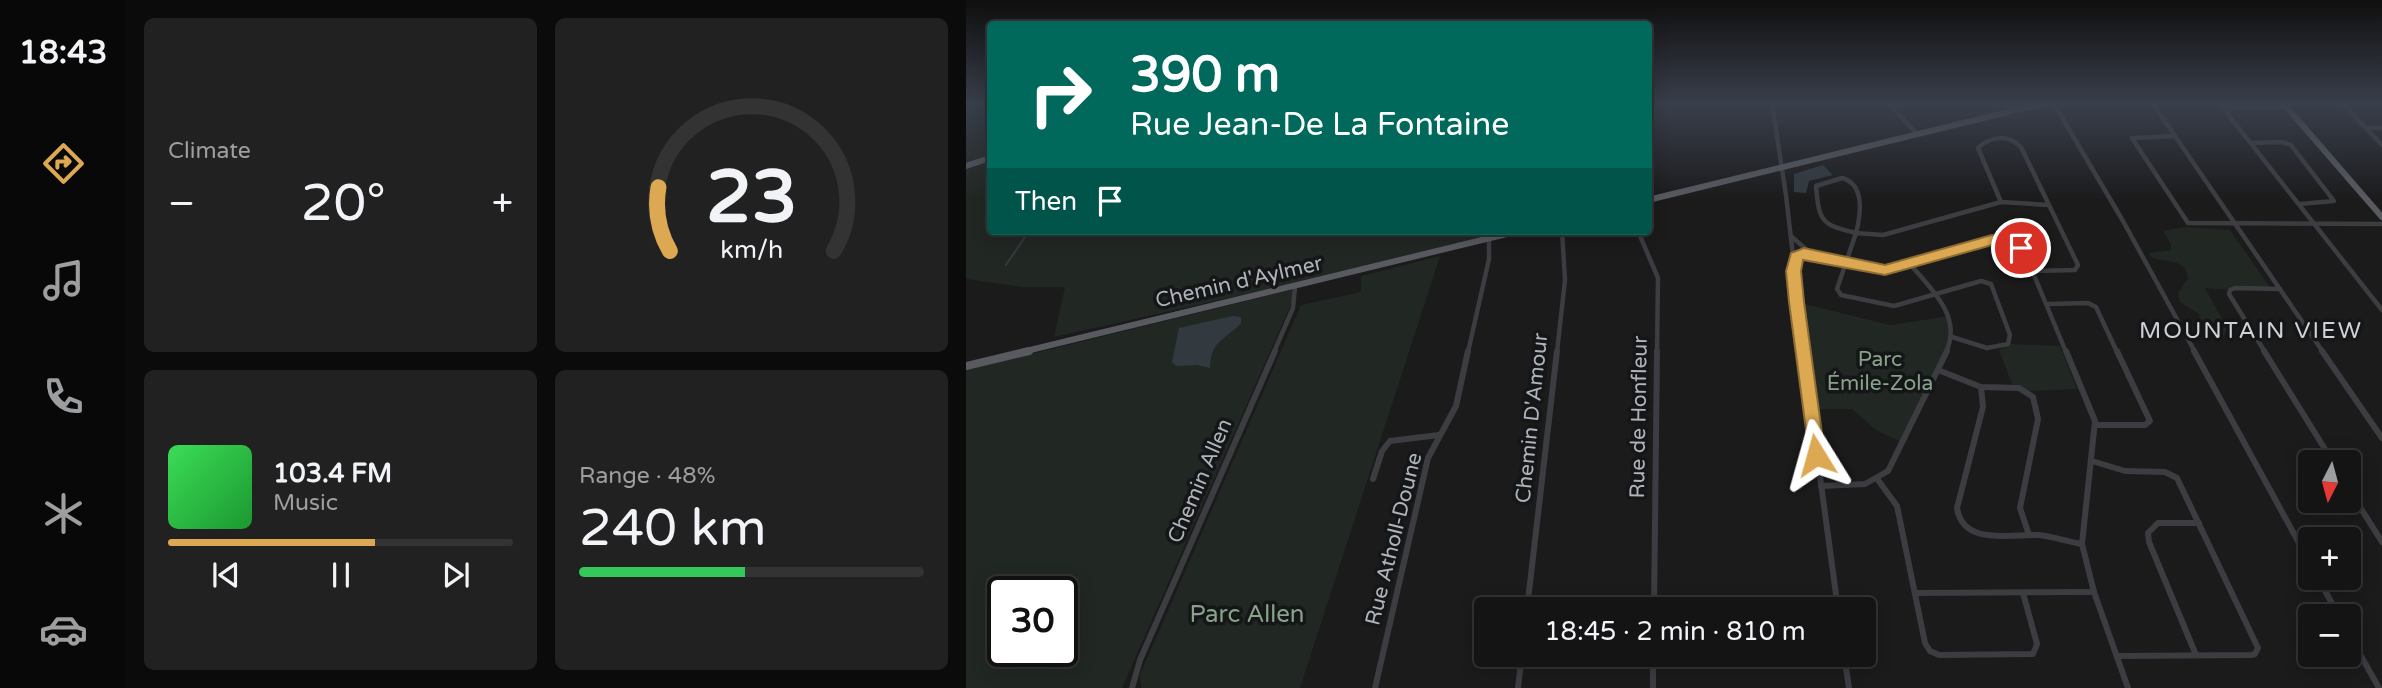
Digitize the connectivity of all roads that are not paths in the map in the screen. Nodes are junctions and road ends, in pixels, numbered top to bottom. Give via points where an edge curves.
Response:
1 (1777, 136) edge
2 (1908, 136) edge
3 (2073, 136) edge
4 (2135, 136) edge
5 (2175, 136) edge
6 (2246, 136) edge
7 (2312, 136) edge
8 (2252, 143) junction
9 (987, 159) edge
10 (966, 166) edge
11 (1781, 167) junction
12 (1652, 199) edge
13 (2001, 202) junction
14 (2300, 204) junction
15 (2048, 205) junction
16 (2382, 217) edge
17 (2236, 224) junction
18 (2313, 224) junction
19 (2382, 224) edge
20 (1790, 226) junction
21 (1856, 233) junction
22 (1502, 235) edge
23 (1562, 235) edge
24 (1639, 235) edge
25 (1489, 238) junction
26 (1791, 247) junction
27 (1817, 256) junction
28 (1845, 262) junction
29 (1910, 264) junction
30 (1793, 271) junction
31 (2034, 271) junction
32 (1295, 287) junction
33 (2280, 289) junction
34 (1936, 295) junction
35 (2048, 304) junction
36 (2382, 310) edge
37 (1952, 337) junction
38 (966, 366) edge
39 (1938, 370) junction
40 (1981, 387) junction
41 (2096, 425) junction
42 (1439, 435) junction
43 (2382, 438) edge
44 (2326, 450) edge
45 (2092, 461) junction
46 (1373, 479) dead end
47 (1878, 480) junction
48 (1821, 486) junction
49 (2361, 509) edge
50 (2199, 523) junction
51 (2028, 535) junction
52 (2298, 541) edge
53 (2382, 542) edge
54 (2081, 544) junction
55 (2094, 592) junction
56 (1915, 593) junction
57 (2022, 593) junction
58 (1528, 597) edge
59 (1654, 597) edge
60 (1836, 597) edge
61 (2196, 655) junction
62 (2117, 656) junction
63 (2361, 656) edge
64 (1520, 667) edge
65 (1653, 667) edge
66 (1846, 667) edge
67 (1132, 688) edge
68 (1375, 688) edge
69 (1518, 688) edge
70 (1653, 688) edge
71 (1849, 688) edge
72 (2128, 688) edge
73 (2379, 688) edge

1 - 11 street
2 - 11 main road
3 - 52 street
4 - 17 street via 2186,222
5 - 17 street
6 - 8 street
7 - 16 main road
8 - 14 street
8 - 14 street via 2291,145 2334,201
9 - 10 main road
11 - 12 main road
11 - 20 street
13 - 15 street
13 - 15 street via 1979,148 2005,138 2020,144
13 - 21 street via 1879,236
14 - 18 street
15 - 31 street via 2078,267 2073,271
17 - 18 street
17 - 33 street
18 - 19 street
18 - 36 street
20 - 26 street
20 - 27 street via 1795,242
21 - 21 street via 1822,223 1817,185 1842,178 1854,182 1861,216
21 - 28 street
22 - 25 main road, Chemin d'Aylmer
23 - 58 street, Chemin D'Amour via 1565,280
24 - 59 street, Rue de Honfleur via 1656,268 1658,285
25 - 32 main road, Chemin d'Aylmer
25 - 42 street, Rue Atholl-Doune via 1489,259 1456,406
26 - 27 street
26 - 30 street
27 - 28 street
27 - 30 street via 1798,255
28 - 29 street via 1881,270
28 - 34 street via 1836,289 1841,295 1889,306
29 - 31 street via 1998,239 2021,248
29 - 34 street
30 - 48 street
31 - 35 street
32 - 38 main road, Chemin d'Aylmer
32 - 67 street, Chemin Allen via 1293,308 1140,660
33 - 43 street
33 - 44 street via 2235,288 2230,294
34 - 37 street via 1949,316
34 - 37 street via 1981,281 1989,283 2011,338 2005,346 1992,348
35 - 41 street
35 - 41 street via 2096,307 2150,421 2145,425
37 - 39 street
39 - 40 street
39 - 47 street via 1894,462
40 - 51 street via 2019,388 2030,393 2036,405 2038,419 2020,508
40 - 51 street via 1983,407 1956,515 1963,526 1978,534
41 - 45 street
42 - 46 street via 1390,441 1381,451
42 - 68 street, Rue Atholl-Doune via 1429,458
45 - 50 street via 2125,471 2174,475
45 - 54 street
47 - 48 street via 1857,487
47 - 56 street via 1895,502
48 - 60 street
49 - 53 street
50 - 61 street via 2162,523 2148,533
50 - 61 street via 2258,648 2251,655
51 - 54 street
54 - 55 street
55 - 57 street
55 - 62 street
56 - 57 street
56 - 57 street via 1930,651 1939,655 2029,655 2036,652 2037,644
61 - 62 street
62 - 72 street
63 - 73 street
64 - 69 street
65 - 70 street
66 - 71 street

